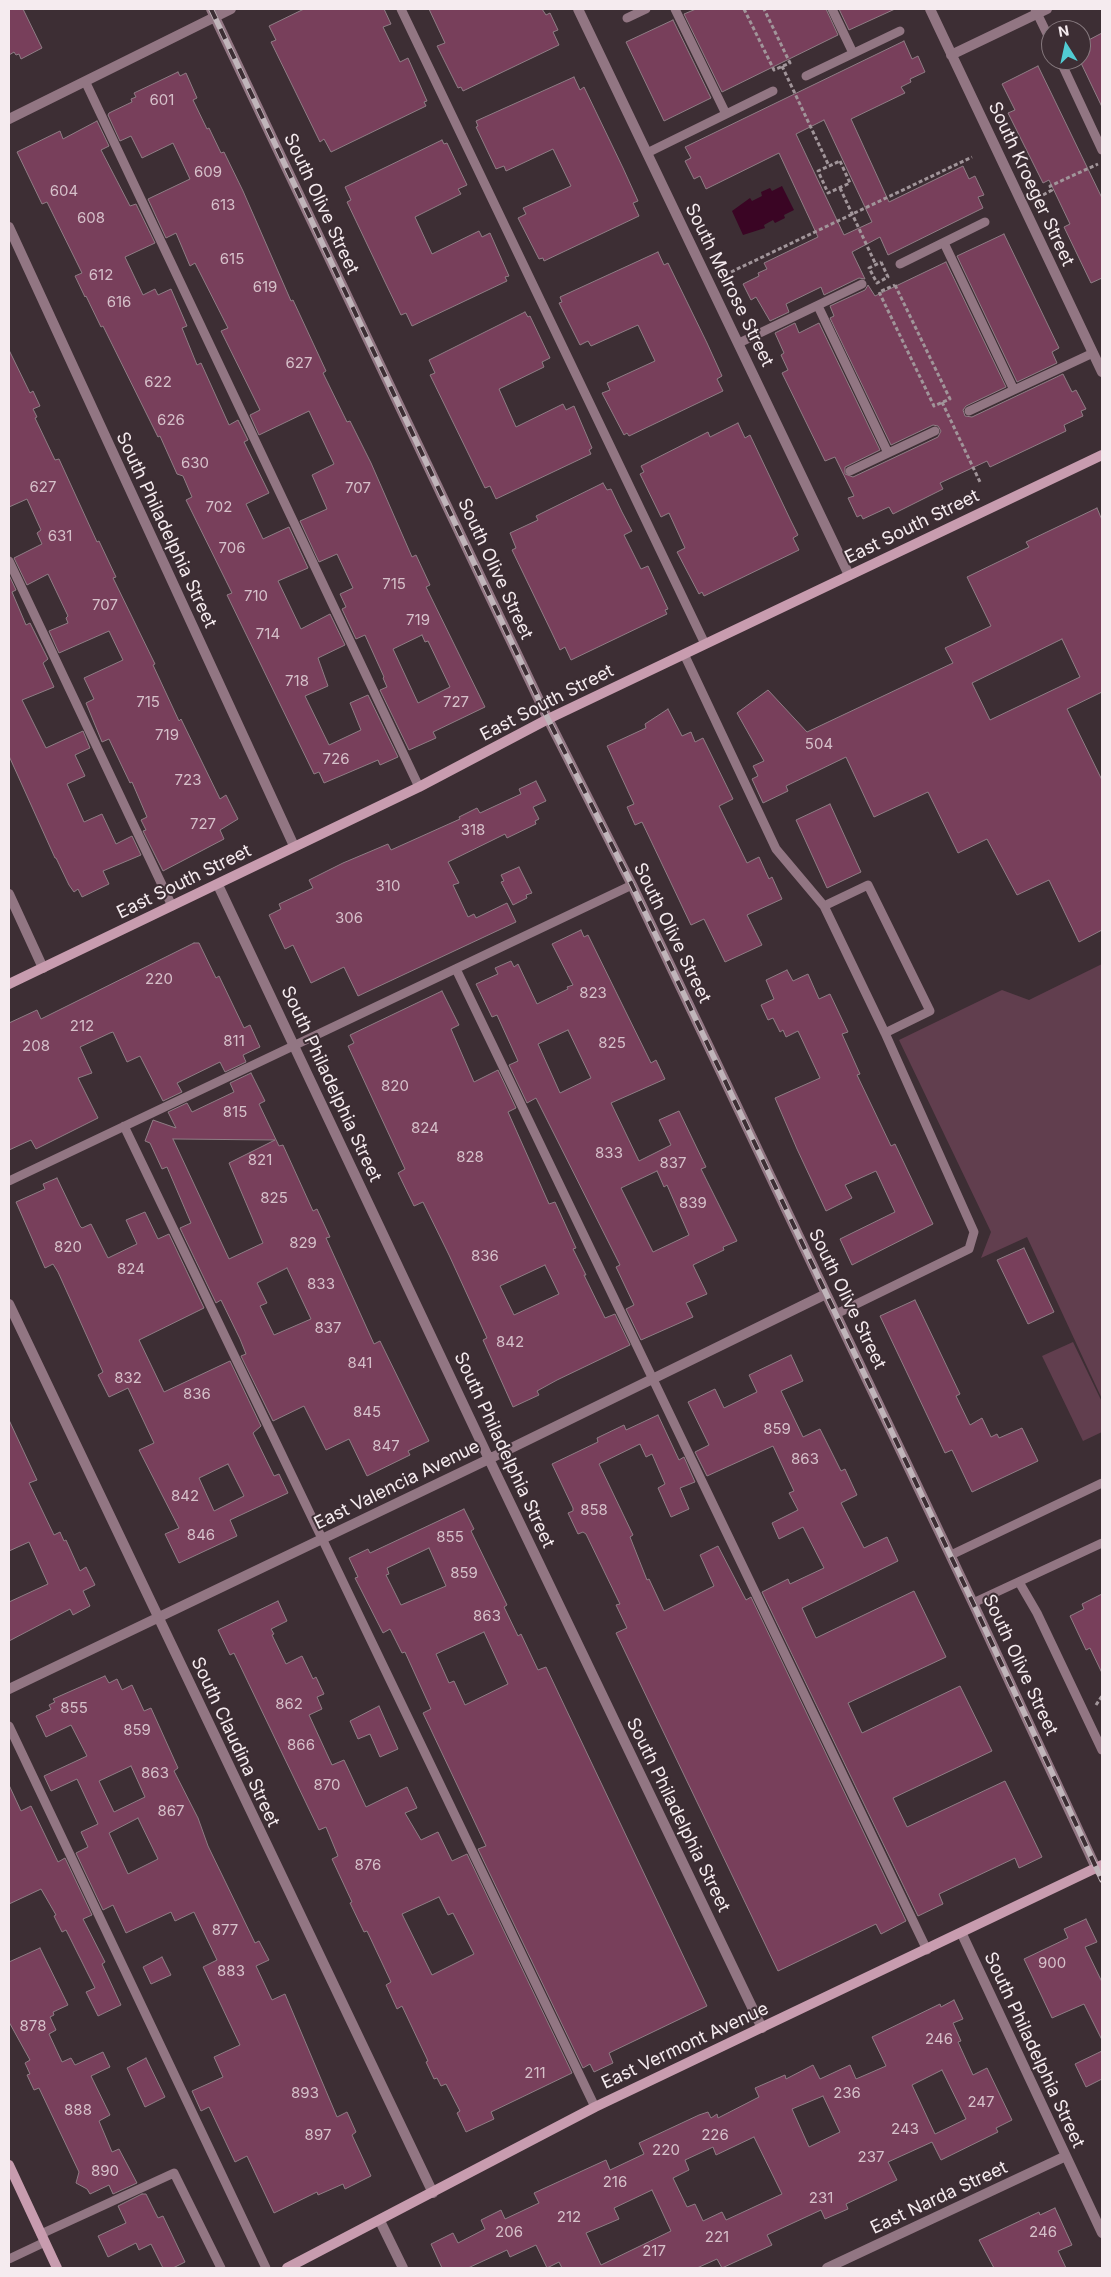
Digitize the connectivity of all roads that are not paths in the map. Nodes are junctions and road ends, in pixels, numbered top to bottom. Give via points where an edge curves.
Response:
1 (230, 9) edge
2 (401, 9) edge
3 (578, 9) edge
4 (646, 9) edge
5 (675, 9) edge
6 (832, 9) edge
7 (930, 9) edge
8 (1040, 10) edge
9 (212, 13) edge
10 (627, 18) dead end
11 (900, 31) dead end
12 (853, 53) junction
13 (951, 55) junction
14 (1065, 70) edge
15 (806, 76) dead end
16 (86, 83) junction
17 (773, 91) dead end
18 (726, 114) junction
19 (9, 119) edge
20 (1102, 150) edge
21 (646, 153) junction
22 (986, 222) dead end
23 (9, 227) edge
24 (944, 243) junction
25 (900, 264) dead end
26 (862, 284) dead end
27 (818, 306) junction
28 (739, 343) junction
29 (1093, 352) junction
30 (1102, 372) edge
31 (1014, 390) junction
32 (969, 411) dead end
33 (935, 431) dead end
34 (888, 453) junction
35 (1102, 454) edge
36 (850, 471) dead end
37 (9, 561) edge
38 (849, 575) junction
39 (705, 644) junction
40 (684, 654) junction
41 (548, 719) junction
42 (420, 787) junction
43 (294, 846) junction
44 (218, 885) junction
45 (632, 885) junction
46 (9, 894) edge
47 (172, 906) junction
48 (824, 906) junction
49 (43, 968) junction
50 (456, 969) junction
51 (9, 984) edge
52 (885, 1033) junction
53 (295, 1046) junction
54 (124, 1126) junction
55 (9, 1181) edge
56 (826, 1294) junction
57 (9, 1304) edge
58 (836, 1314) junction
59 (653, 1379) junction
60 (489, 1459) junction
61 (1102, 1483) edge
62 (324, 1538) junction
63 (1102, 1543) edge
64 (951, 1555) junction
65 (1019, 1582) junction
66 (974, 1603) junction
67 (159, 1618) junction
68 (9, 1689) edge
69 (9, 1726) edge
70 (1102, 1750) edge
71 (1100, 1869) edge
72 (962, 1934) junction
73 (927, 1950) junction
74 (762, 2028) junction
75 (595, 2107) junction
76 (1066, 2156) junction
77 (9, 2165) edge
78 (433, 2193) junction
79 (380, 2222) junction
80 (1102, 2233) edge
81 (43, 2238) junction
82 (9, 2259) edge
83 (57, 2268) edge
84 (221, 2268) edge
85 (266, 2268) edge
86 (288, 2268) edge
87 (403, 2268) edge
88 (827, 2268) edge

1 - 9 street
2 - 39 lane
3 - 21 street, South Melrose Street
4 - 10 lane
5 - 18 lane
6 - 12 lane
7 - 13 street, South Kroeger Street
8 - 13 street
9 - 16 street
9 - 41 street, South Olive Street
11 - 12 lane
12 - 15 lane
13 - 29 street, South Kroeger Street
14 - 20 lane
16 - 19 street
16 - 42 lane
17 - 18 lane
18 - 21 lane
21 - 28 street, South Melrose Street
22 - 24 lane
23 - 43 street, South Philadelphia Street
24 - 25 lane
24 - 31 lane
26 - 27 lane
27 - 28 lane
27 - 34 lane
28 - 38 street, South Melrose Street
29 - 30 street, South Kroeger Street
29 - 31 lane
31 - 32 lane
33 - 34 lane
34 - 36 lane
35 - 38 street, East South Street
37 - 47 lane
38 - 39 street, East South Street
39 - 40 street, East South Street
40 - 41 street, East South Street
40 - 48 lane via 776,849
41 - 42 street, East South Street
41 - 45 street, South Olive Street
42 - 43 street, East South Street
43 - 44 street, East South Street
44 - 47 street, East South Street
44 - 53 street, South Philadelphia Street
45 - 50 lane
45 - 56 street, South Olive Street
46 - 49 street
47 - 49 street, East South Street
48 - 52 lane
48 - 52 lane via 868,885 926,1002 930,1011
49 - 51 street, East South Street
50 - 53 lane
50 - 59 lane
52 - 58 lane via 974,1232 970,1249
53 - 54 lane
53 - 60 street, South Philadelphia Street
54 - 55 lane
54 - 62 lane
56 - 58 street, South Olive Street
56 - 59 street, East Valencia Avenue
57 - 67 street, South Claudina Street
58 - 64 street, South Olive Street
59 - 60 street, East Valencia Avenue
59 - 73 lane
60 - 62 street, East Valencia Avenue
60 - 74 street, South Philadelphia Street
61 - 64 lane
62 - 67 street, East Valencia Avenue
62 - 75 lane
63 - 65 lane
64 - 66 street, South Olive Street
65 - 66 lane
65 - 70 lane
66 - 71 street, South Olive Street
67 - 68 street, East Valencia Avenue
67 - 78 street, South Claudina Street
69 - 85 lane
71 - 72 street, East Vermont Avenue
72 - 73 street, East Vermont Avenue
72 - 76 street, South Philadelphia Street
73 - 74 street, East Vermont Avenue
74 - 75 street, East Vermont Avenue
75 - 78 street, East Vermont Avenue
76 - 80 street, South Philadelphia Street
76 - 88 street, East Narda Street
77 - 81 street
78 - 79 street, East Vermont Avenue
79 - 86 street, East Vermont Avenue
79 - 87 street
81 - 82 lane
81 - 83 street
81 - 84 lane via 174,2173

